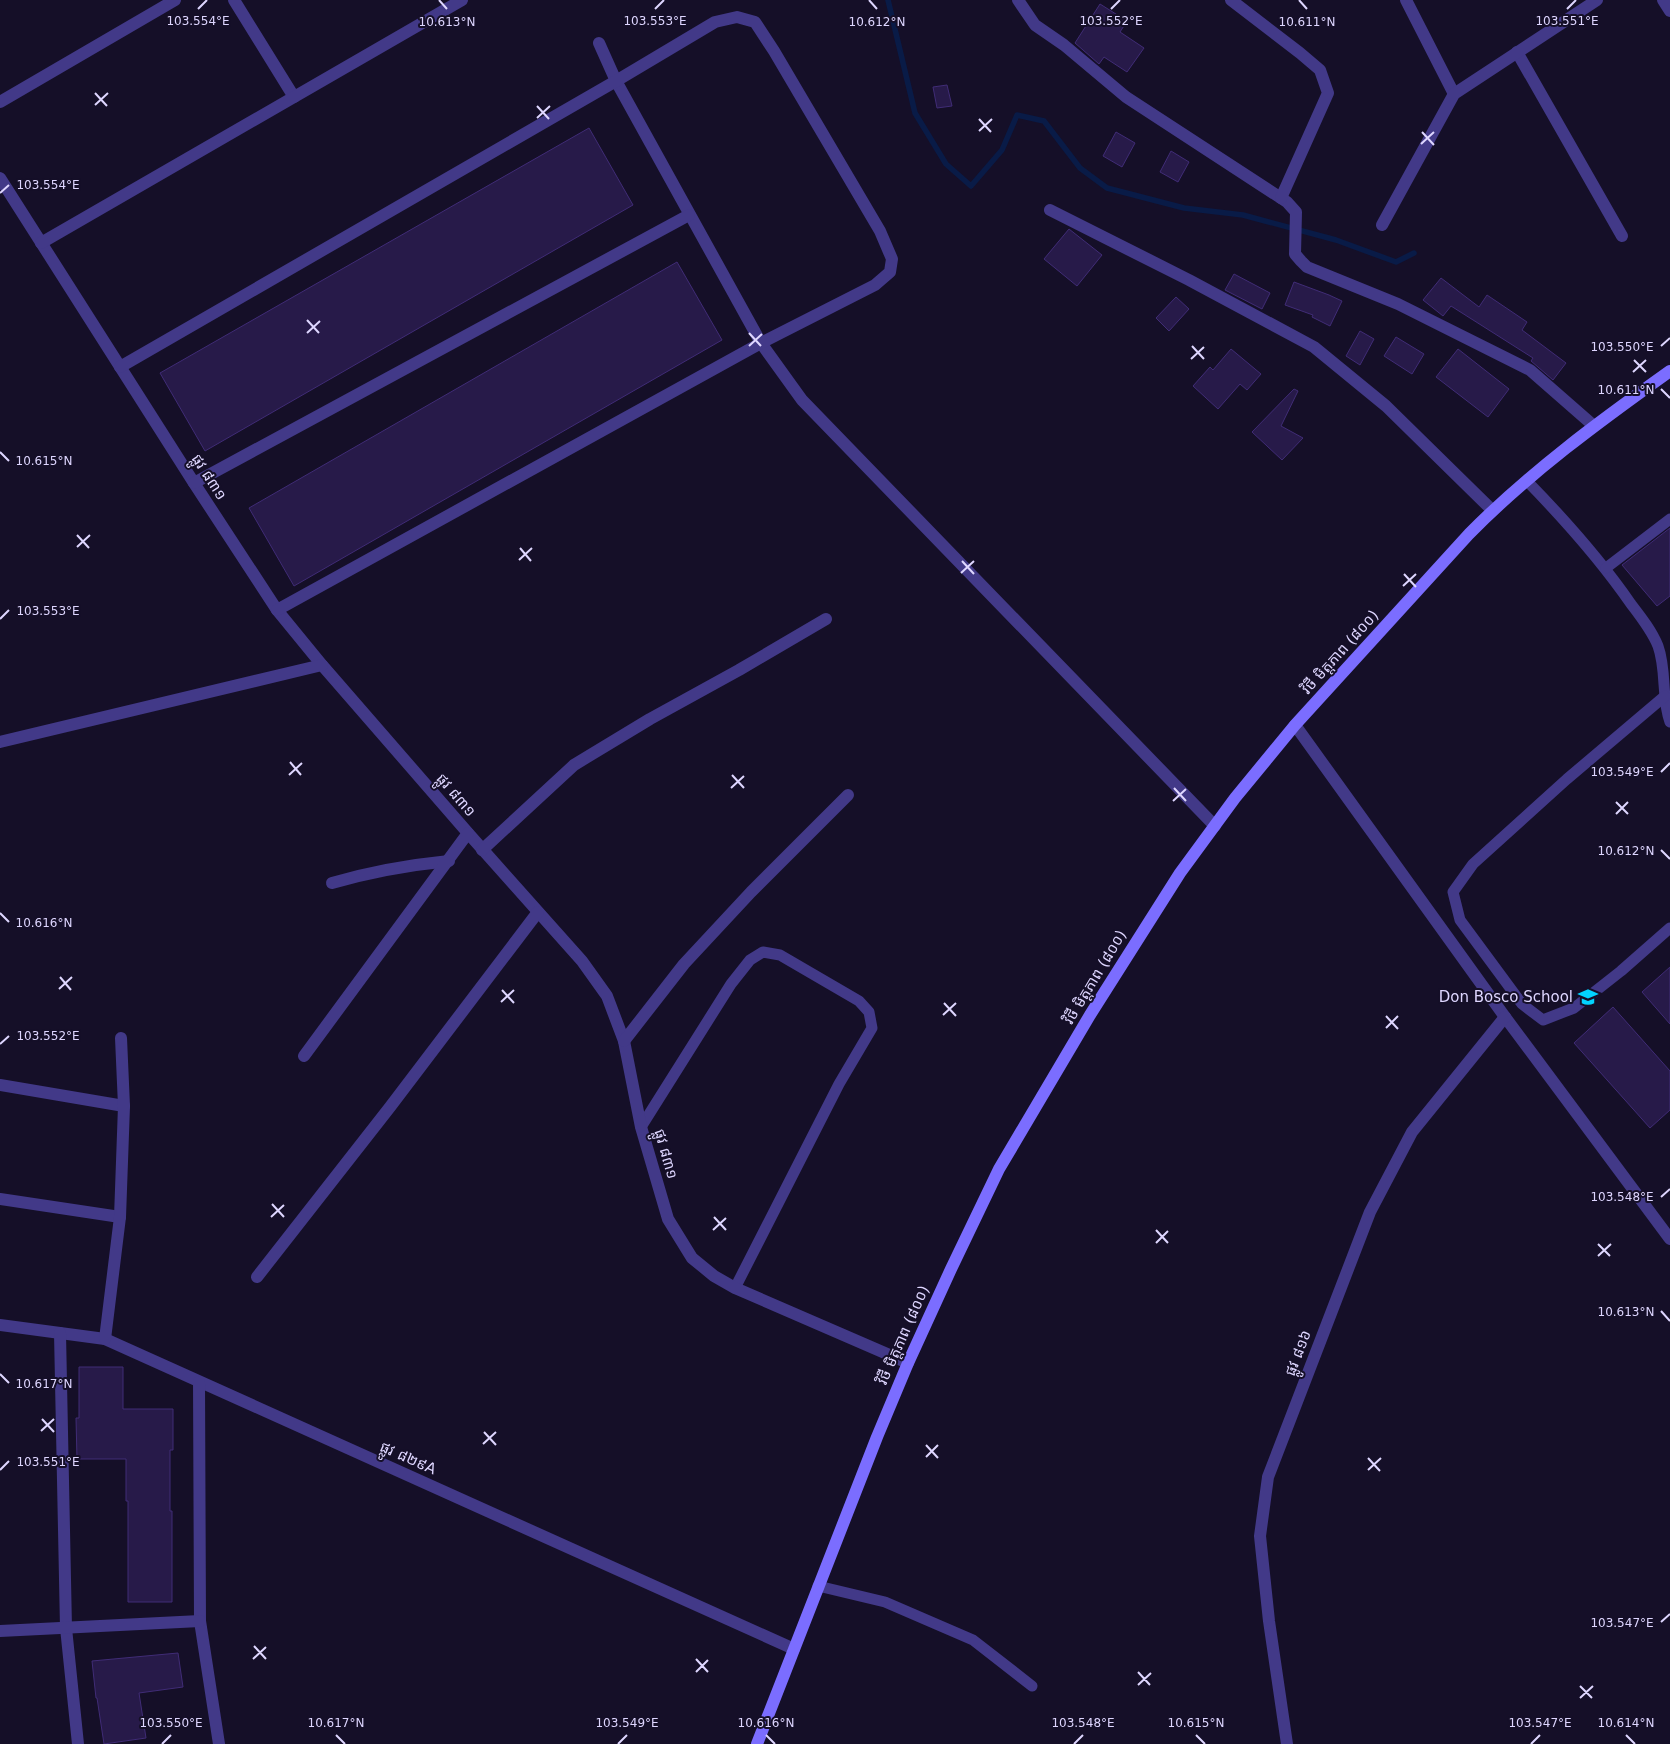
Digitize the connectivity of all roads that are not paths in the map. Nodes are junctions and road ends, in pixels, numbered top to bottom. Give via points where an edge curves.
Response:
1 (175, 0) edge
2 (234, 0) edge
3 (462, 0) edge
4 (1231, 0) edge
5 (1406, 0) edge
6 (1597, 0) edge
7 (1663, 0) edge
8 (1020, 2) edge
9 (1670, 11) edge
10 (598, 43) dead end
11 (1517, 52) junction
12 (616, 82) junction
13 (1454, 94) junction
14 (294, 97) junction
15 (0, 102) edge
16 (0, 178) edge
17 (1281, 198) junction
18 (1050, 210) dead end
19 (689, 215) junction
20 (1382, 225) dead end
21 (1622, 236) dead end
22 (41, 243) junction
23 (761, 343) junction
24 (120, 368) junction
25 (1670, 371) edge
26 (1594, 426) junction
27 (1527, 481) junction
28 (194, 483) junction
29 (1492, 510) junction
30 (1670, 519) edge
31 (1606, 568) junction
32 (277, 610) junction
33 (826, 619) dead end
34 (322, 665) junction
35 (1665, 696) junction
36 (1670, 722) edge
37 (1295, 726) junction
38 (0, 742) edge
39 (848, 795) dead end
40 (1215, 826) junction
41 (468, 833) junction
42 (482, 850) junction
43 (449, 861) junction
44 (332, 883) dead end
45 (538, 912) junction
46 (1670, 928) edge
47 (1505, 1017) junction
48 (121, 1038) dead end
49 (624, 1041) junction
50 (304, 1056) dead end
51 (0, 1085) edge
52 (124, 1106) junction
53 (641, 1127) junction
54 (0, 1199) edge
55 (120, 1217) junction
56 (1670, 1239) edge
57 (257, 1277) dead end
58 (735, 1288) junction
59 (0, 1325) edge
60 (60, 1333) junction
61 (105, 1339) junction
62 (908, 1363) junction
63 (199, 1382) junction
64 (818, 1586) junction
65 (200, 1621) junction
66 (66, 1628) junction
67 (0, 1631) edge
68 (794, 1649) junction
69 (1032, 1686) dead end
70 (78, 1744) edge
71 (219, 1744) edge
72 (757, 1744) edge
73 (1287, 1744) edge

1 - 15 street
2 - 14 street
3 - 14 street
4 - 17 street via 1320,70 1328,92
5 - 13 street
6 - 11 street
7 - 9 street
8 - 17 street via 1035,24 1126,97
10 - 12 street
11 - 13 street
11 - 21 street
12 - 19 street
12 - 23 street via 715,22 737,17 754,22 880,231 892,259 890,272 875,285
12 - 24 street
13 - 20 street
14 - 22 street
16 - 22 street, ផ្លូវ ៨៣១
17 - 26 street via 1296,212 1296,254 1307,267 1398,304 1530,370
18 - 29 street via 1314,347 1386,406
19 - 23 street
19 - 28 street
22 - 24 street, ផ្លូវ ៨៣១
23 - 32 street
23 - 40 street via 802,400
24 - 28 street, ផ្លូវ ៨៣១
25 - 26 main road, វិថី មិត្តភាព (៨០០)
26 - 27 main road, វិថី មិត្តភាព (៨០០)
27 - 29 main road, វិថី មិត្តភាព (៨០០)
27 - 31 lane
28 - 32 street, ផ្លូវ ៨៣១
29 - 37 main road, វិថី មិត្តភាព (៨០០)
30 - 31 lane
31 - 35 lane via 1658,646 1664,670
32 - 34 street, ផ្លូវ ៨៣១
33 - 42 street via 574,765
34 - 38 street
34 - 41 street, ផ្លូវ ៨៣១
35 - 36 lane
35 - 46 lane via 1480,857 1453,892 1460,920 1522,1004 1544,1020 1574,1008
37 - 40 main road, វិថី មិត្តភាព (៨០០)
37 - 47 street
39 - 49 street via 684,964
40 - 62 main road, វិថី មិត្តភាព (៨០០) via 1135,943 999,1169
41 - 42 street, ផ្លូវ ៨៣១
41 - 43 street
42 - 45 street, ផ្លូវ ៨៣១
43 - 44 street via 399,867
43 - 50 street
45 - 49 street, ផ្លូវ ៨៣១ via 582,961 607,996
45 - 57 street
47 - 56 street
47 - 73 street, ផ្លូវ ៨១៦ via 1412,1132 1374,1204 1268,1477 1260,1536
48 - 52 street
49 - 53 street, ផ្លូវ ៨៣១
51 - 52 street
52 - 55 street
53 - 58 street, ផ្លូវ ៨៣១ via 668,1219 692,1258
53 - 58 lane via 731,984 750,960 763,952 780,955 858,1001 869,1012 872,1028 839,1084
54 - 55 street
55 - 61 street
58 - 62 street, ផ្លូវ ៨៣១
59 - 60 street, ផ្លូវ ៨២៩A
60 - 61 street, ផ្លូវ ៨២៩A
60 - 66 street
61 - 63 street, ផ្លូវ ៨២៩A
62 - 64 main road, វិថី មិត្តភាព (៨០០)
63 - 65 street
63 - 68 street, ផ្លូវ ៨២៩A
64 - 68 main road, វិថី មិត្តភាព (៨០០)
64 - 69 lane via 885,1602 973,1640
65 - 66 street
65 - 71 street
66 - 67 street
66 - 70 street
68 - 72 main road, វិថី មិត្តភាព (៨០០)

